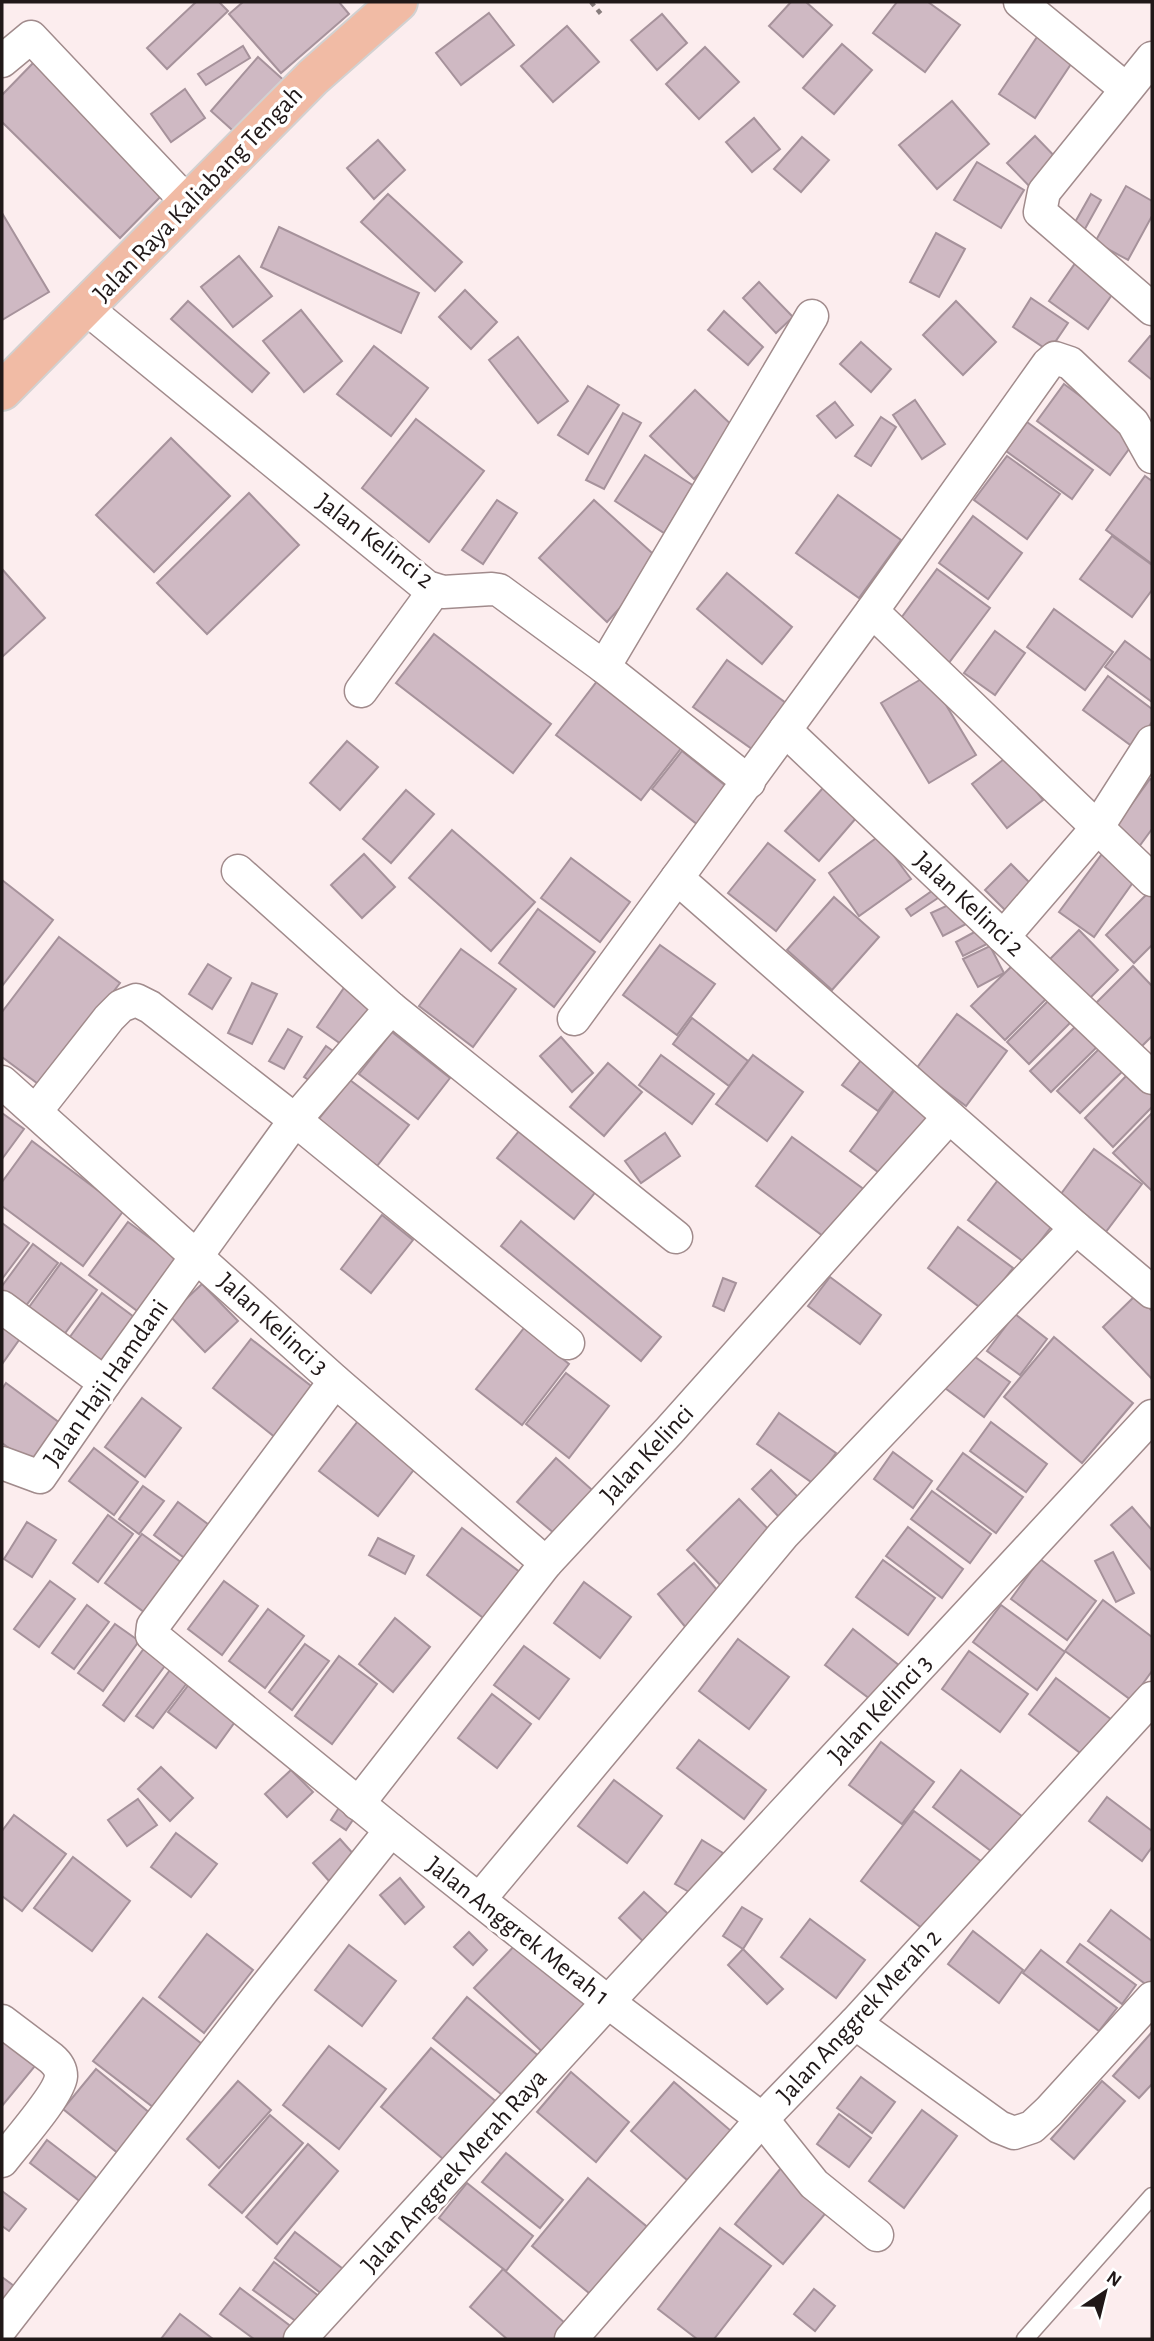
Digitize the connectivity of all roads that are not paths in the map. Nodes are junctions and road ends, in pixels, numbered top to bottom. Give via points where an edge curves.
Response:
1 (398, 2) edge
2 (1020, 2) edge
3 (2, 61) edge
4 (1150, 64) edge
5 (1126, 89) junction
6 (189, 204) junction
7 (86, 308) junction
8 (1152, 309) edge
9 (812, 316) dead end
10 (2, 391) edge
11 (1152, 457) edge
12 (434, 591) junction
13 (872, 611) junction
14 (604, 667) junction
15 (360, 691) dead end
16 (785, 730) junction
17 (1152, 742) edge
18 (749, 782) junction
19 (1097, 828) junction
20 (238, 871) dead end
21 (677, 878) junction
22 (1152, 880) edge
23 (1003, 937) junction
24 (391, 1007) junction
25 (574, 1019) dead end
26 (1152, 1078) edge
27 (2, 1082) edge
28 (36, 1111) junction
29 (949, 1117) junction
30 (295, 1119) junction
31 (1076, 1228) junction
32 (676, 1237) dead end
33 (197, 1255) junction
34 (1152, 1292) edge
35 (2, 1307) edge
36 (568, 1343) dead end
37 (335, 1381) junction
38 (105, 1383) junction
39 (1152, 1416) edge
40 (2, 1463) edge
41 (546, 1563) junction
42 (1152, 1698) edge
43 (358, 1804) junction
44 (391, 1830) junction
45 (479, 1900) junction
46 (1152, 1998) edge
47 (608, 2002) junction
48 (2, 2021) edge
49 (855, 2023) junction
50 (762, 2119) junction
51 (2, 2161) edge
52 (1152, 2196) edge
53 (877, 2235) dead end
54 (2, 2327) edge
55 (300, 2339) edge
56 (571, 2339) edge
57 (1025, 2339) edge

1 - 6 main road, Jalan Raya Kaliabang Tengah via 313,77
2 - 5 street
3 - 6 street via 31,37
4 - 5 street
5 - 8 street via 1044,192 1040,212
6 - 7 main road, Jalan Raya Kaliabang Tengah
7 - 10 main road, Jalan Raya Kaliabang Tengah
7 - 12 street, Jalan Kelinci 2
9 - 14 street
11 - 13 street via 1133,423 1070,363 1055,358
12 - 14 street, Jalan Kelinci 2 via 499,590
12 - 15 street
13 - 16 street
13 - 19 street
14 - 18 street, Jalan Kelinci 2
16 - 18 street
16 - 23 street, Jalan Kelinci 2
17 - 19 street
18 - 21 street
19 - 22 street
19 - 23 street
20 - 24 street
21 - 25 street
21 - 29 street
23 - 26 street, Jalan Kelinci 2
24 - 30 street, Jalan Haji Hamdani
24 - 32 street
27 - 28 street, Jalan Kelinci 3
28 - 30 street via 109,1018 136,1000
28 - 33 street, Jalan Kelinci 3
29 - 31 street
29 - 41 street, Jalan Kelinci
30 - 33 street, Jalan Haji Hamdani
30 - 36 street
31 - 34 street
31 - 45 street via 783,1535
33 - 37 street, Jalan Kelinci 3
33 - 38 street, Jalan Haji Hamdani
35 - 38 street
37 - 41 street, Jalan Kelinci 3
37 - 43 street, Jalan Anggrek Merah 1 via 153,1626 152,1635
38 - 40 street, Jalan Haji Hamdani via 40,1477
39 - 47 street, Jalan Kelinci 3
41 - 43 street, Jalan Kelinci
42 - 49 street, Jalan Anggrek Merah 2
43 - 44 street, Jalan Anggrek Merah 1
44 - 45 street, Jalan Anggrek Merah 1
44 - 54 street
45 - 47 street, Jalan Anggrek Merah 1
46 - 49 street via 1049,2111 1032,2127 1014,2133 951,2094
47 - 50 street, Jalan Anggrek Merah 1
47 - 55 street, Jalan Anggrek Merah Raya
48 - 51 street via 58,2064 61,2076 56,2091
49 - 50 street, Jalan Anggrek Merah 2
50 - 53 street, Jalan Anggrek Merah 1 via 814,2183
50 - 56 street, Jalan Anggrek Merah 2
52 - 57 lane

